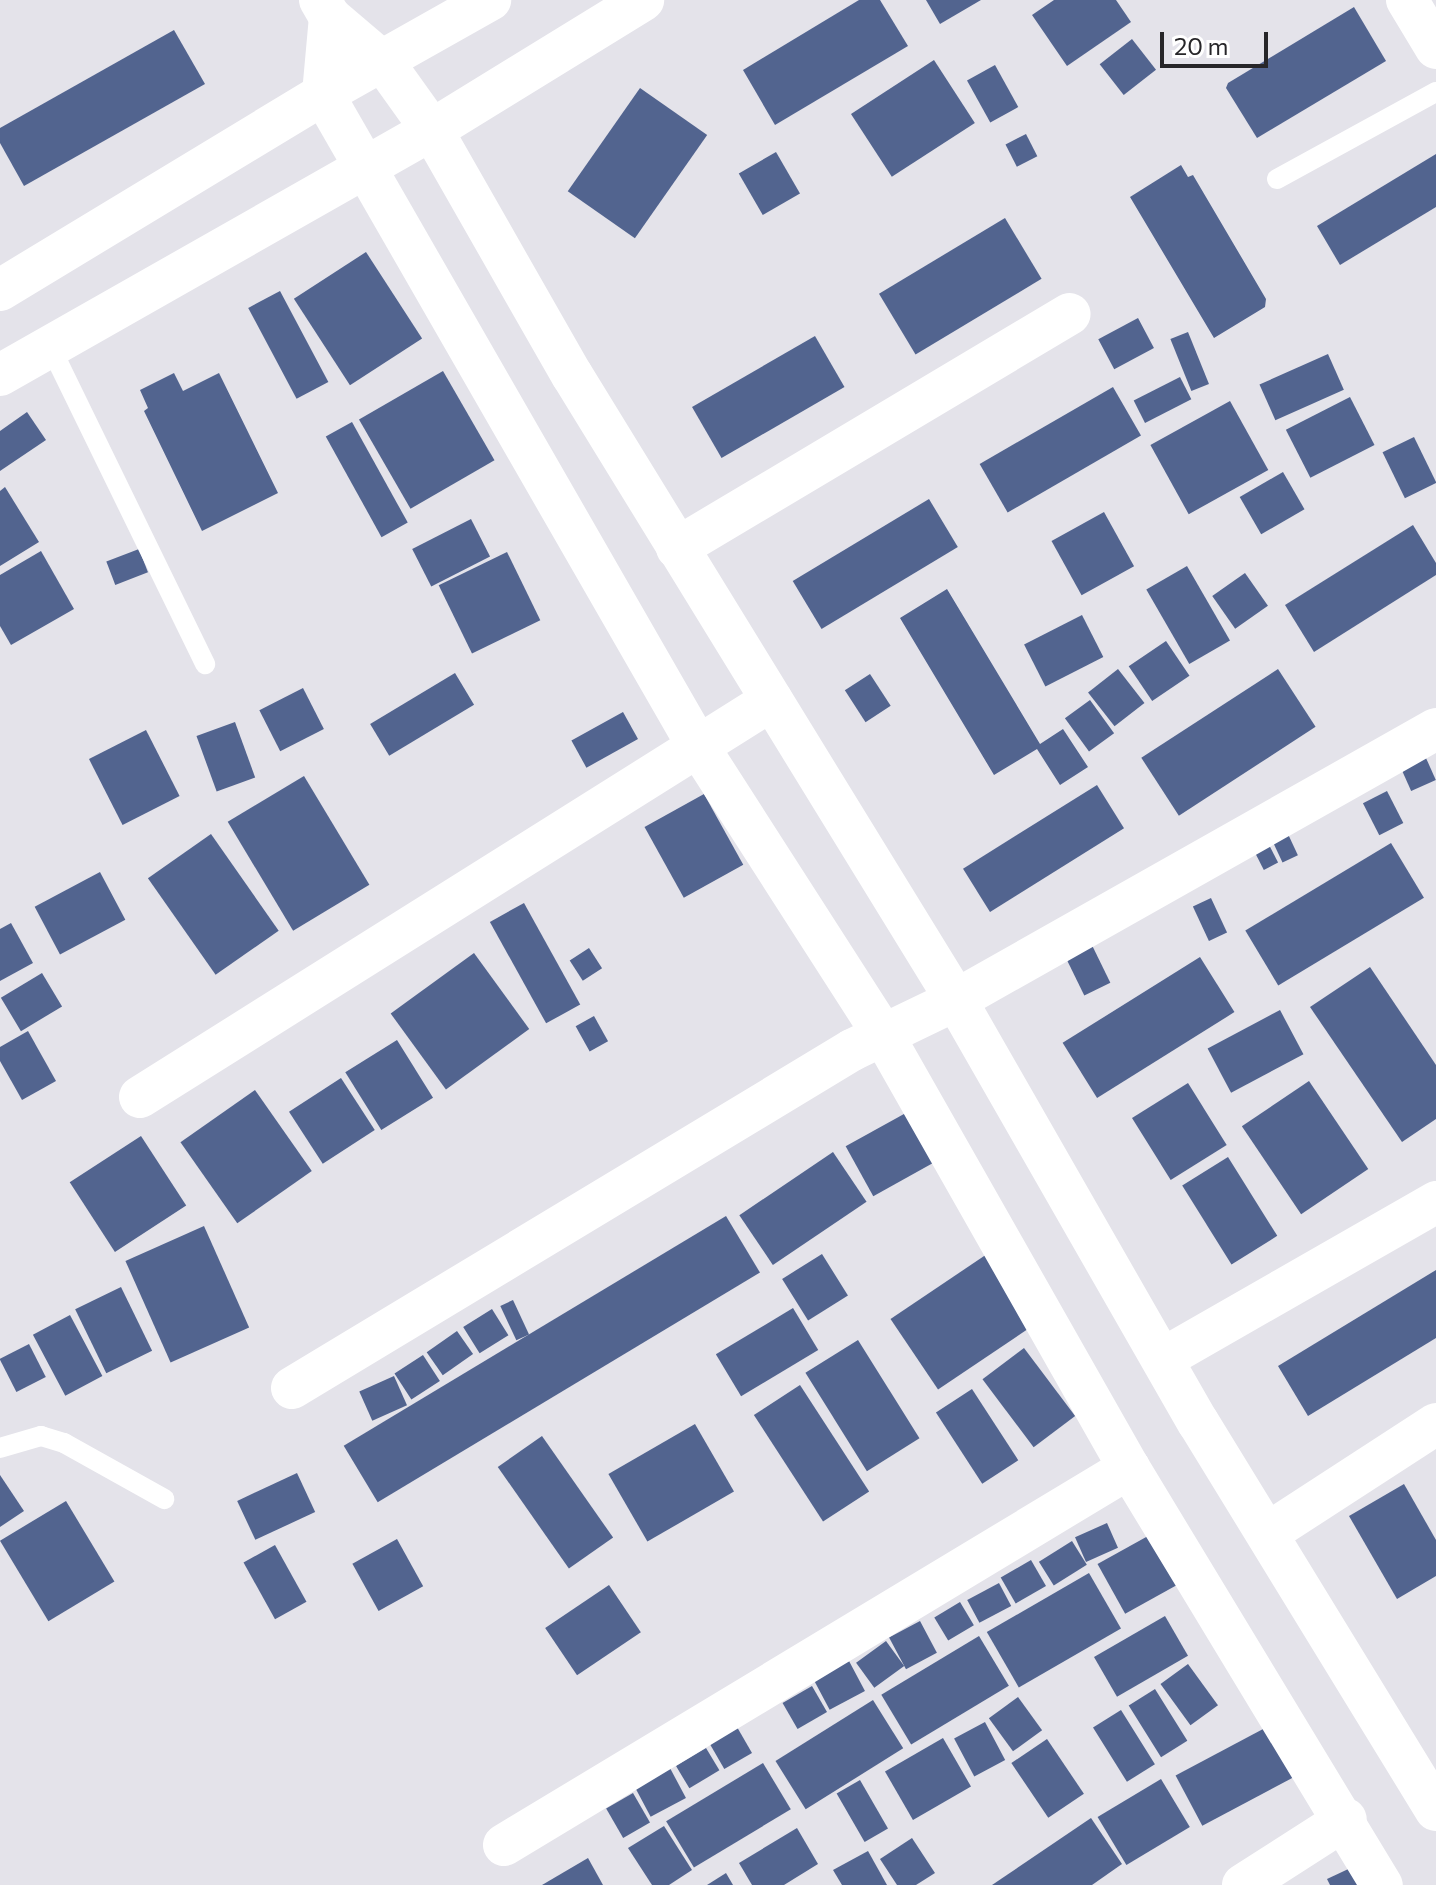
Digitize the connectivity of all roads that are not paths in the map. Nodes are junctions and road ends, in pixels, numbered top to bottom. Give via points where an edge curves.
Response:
1 (490, 0) edge
2 (643, 0) edge
3 (1407, 0) edge
4 (325, 8) edge
5 (1436, 48) edge
6 (384, 63) junction
7 (1436, 92) edge
8 (323, 94) junction
9 (432, 130) junction
10 (368, 167) junction
11 (1277, 179) dead end
12 (0, 290) edge
13 (1069, 314) dead end
14 (50, 346) junction
15 (0, 375) edge
16 (677, 548) junction
17 (205, 664) dead end
18 (772, 700) junction
19 (1436, 729) edge
20 (696, 743) junction
21 (956, 1000) junction
22 (882, 1033) junction
23 (140, 1097) dead end
24 (1436, 1202) edge
25 (1164, 1358) junction
26 (292, 1388) dead end
27 (1436, 1424) edge
28 (0, 1448) edge
29 (1129, 1468) junction
30 (164, 1499) dead end
31 (1268, 1533) junction
32 (1436, 1810) edge
33 (1346, 1819) junction
34 (504, 1845) dead end
35 (1243, 1885) edge
36 (1382, 1885) edge

1 - 6 street
2 - 9 street
3 - 5 street
4 - 6 street
4 - 8 street
6 - 8 street
6 - 9 street
7 - 11 lane
8 - 10 street
8 - 12 street
9 - 10 street
9 - 16 street
10 - 14 street
10 - 20 street
13 - 16 street
14 - 15 street
14 - 17 lane
16 - 18 street
18 - 20 street
18 - 21 street
19 - 21 street
20 - 22 street
20 - 23 street
21 - 22 street
21 - 25 street
22 - 26 street
22 - 29 street
24 - 25 street
25 - 31 street
27 - 31 street
28 - 30 lane via 41,1436
29 - 33 street
29 - 34 street
31 - 32 street
33 - 35 street
33 - 36 street

